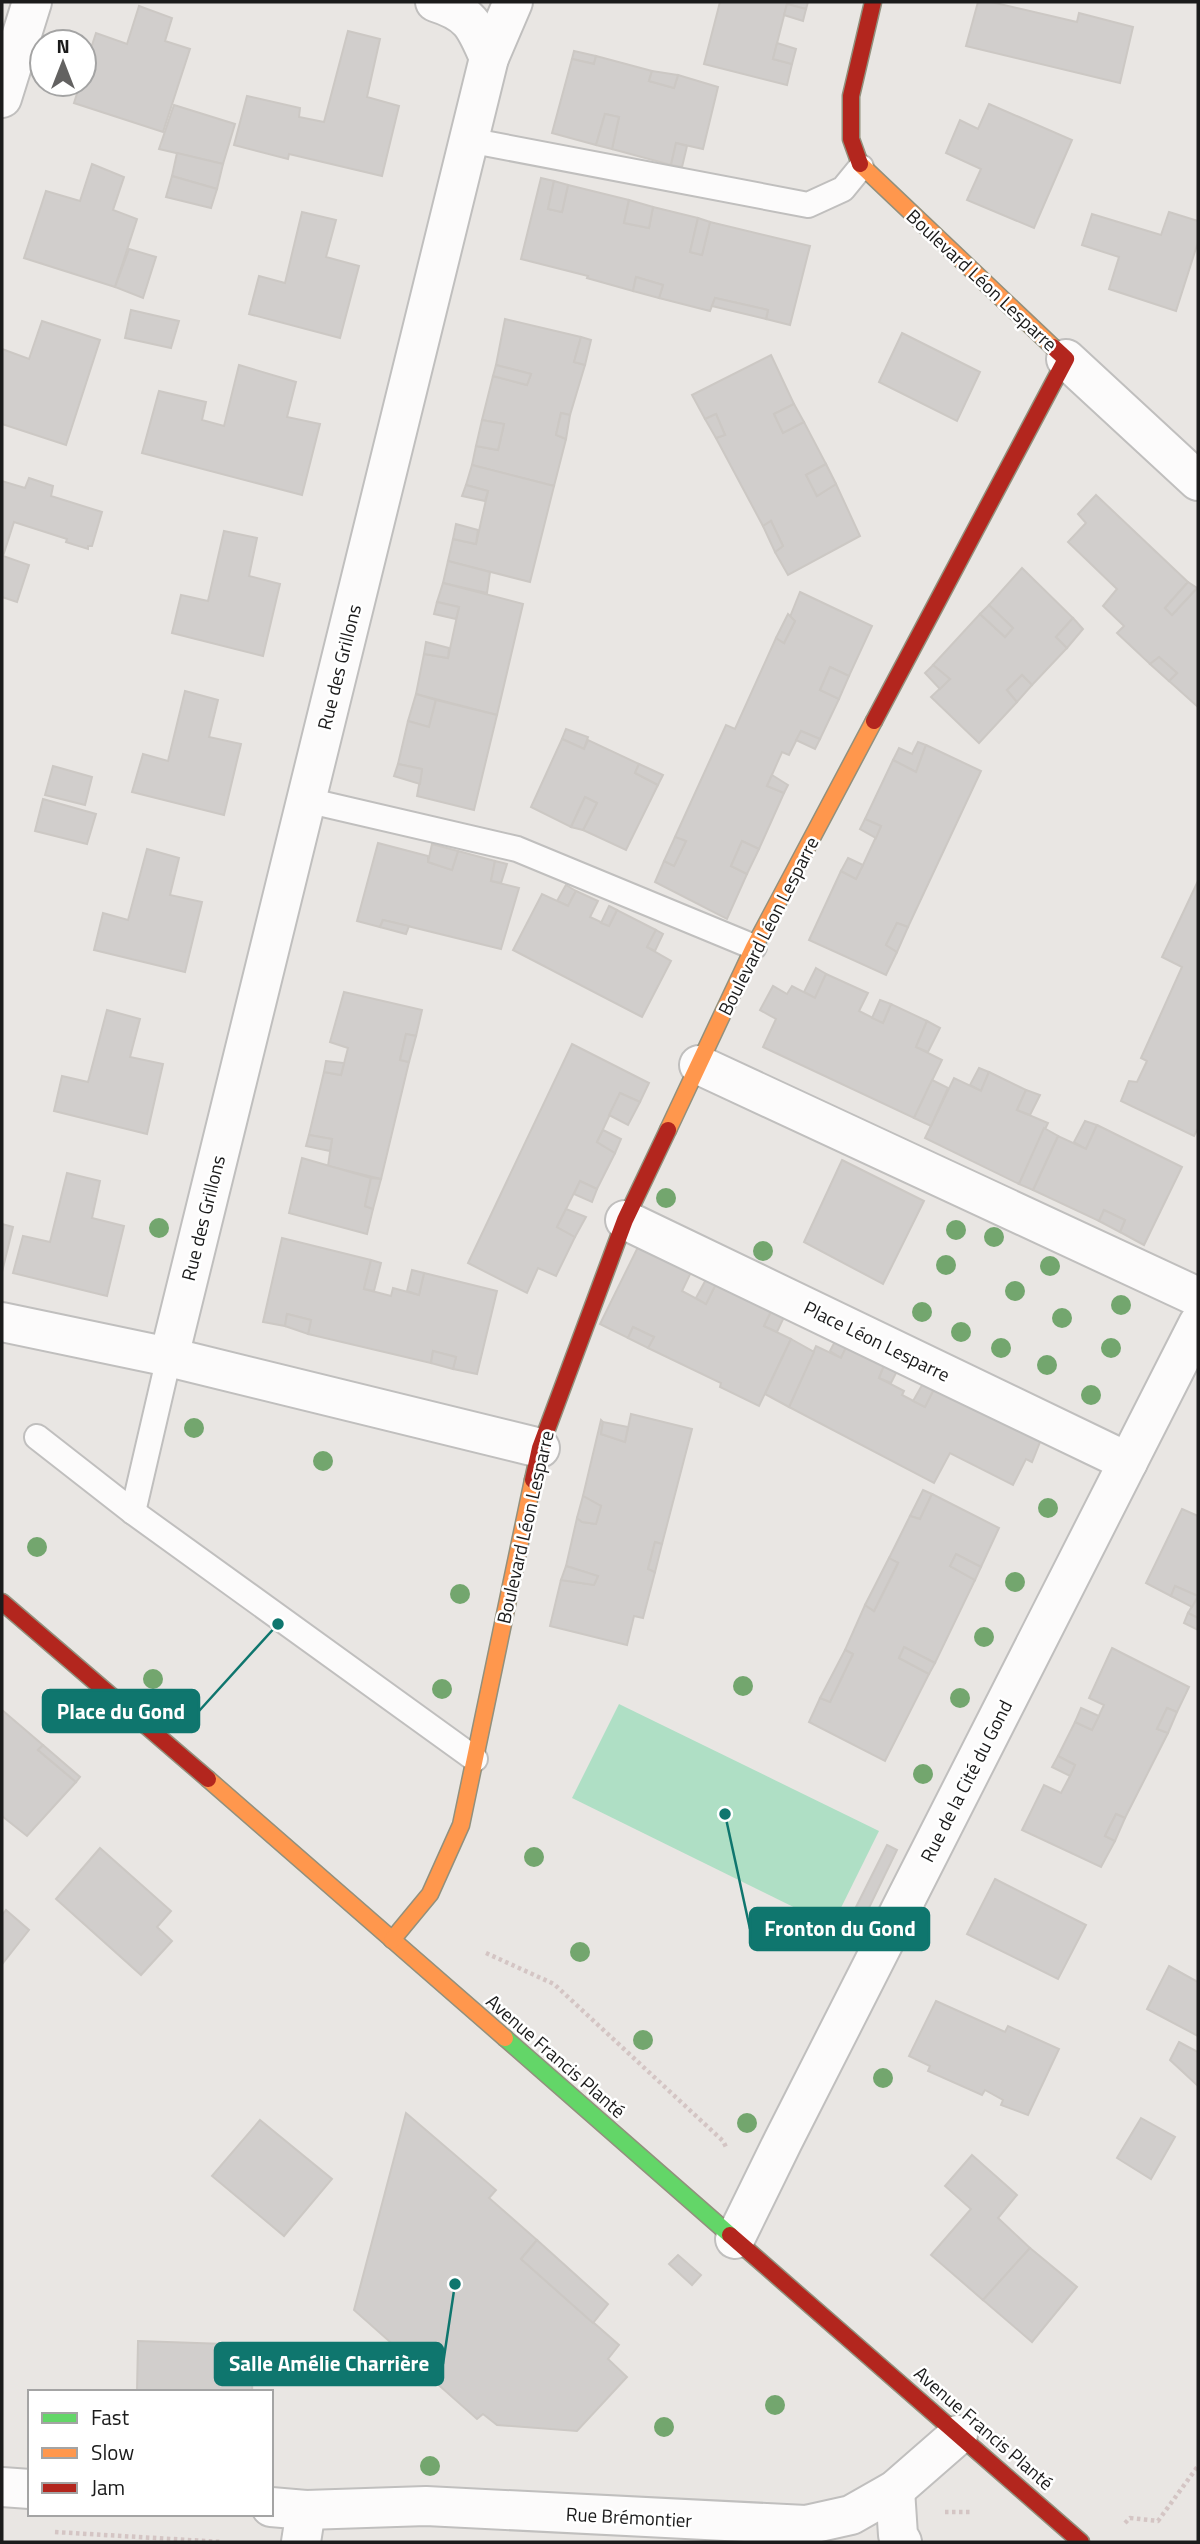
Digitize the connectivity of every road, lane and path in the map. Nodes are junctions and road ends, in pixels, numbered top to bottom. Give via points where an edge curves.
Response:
1 (32, 2) edge
2 (435, 2) edge
3 (513, 2) edge
4 (873, 2) edge
5 (489, 58) junction
6 (2, 99) edge
7 (468, 140) junction
8 (861, 167) junction
9 (1066, 359) junction
10 (1198, 481) edge
11 (306, 800) junction
12 (754, 947) junction
13 (699, 1065) junction
14 (625, 1220) junction
15 (1198, 1297) edge
16 (2, 1322) edge
17 (1198, 1324) edge
18 (169, 1357) junction
19 (37, 1437) dead end
20 (540, 1448) junction
21 (1128, 1462) junction
22 (133, 1512) junction
23 (2, 1602) edge
24 (475, 1759) junction
25 (392, 1940) junction
26 (482, 1951) dead end
27 (755, 2200) junction
28 (735, 2239) junction
29 (958, 2435) junction
30 (1198, 2466) edge
31 (2, 2487) edge
32 (28, 2489) edge
33 (895, 2490) junction
34 (1048, 2513) junction
35 (293, 2520) edge
36 (1123, 2526) dead end
37 (43, 2531) dead end
38 (900, 2538) edge
39 (222, 2542) edge
40 (1081, 2542) edge

1 - 6 street
2 - 5 street via 456,9 476,29
3 - 5 street
4 - 8 street via 851,96 851,139
5 - 7 street, Rue des Grillons
7 - 8 lane via 808,205 843,189
7 - 11 street, Rue des Grillons
8 - 9 street, Boulevard Léon Lesparre
9 - 10 street
9 - 12 street, Boulevard Léon Lesparre
11 - 12 lane via 517,849
11 - 18 street, Rue des Grillons
12 - 13 street, Boulevard Léon Lesparre
13 - 14 street, Boulevard Léon Lesparre
13 - 15 street
14 - 20 street, Boulevard Léon Lesparre
14 - 21 street, Place Léon Lesparre
16 - 18 street
17 - 21 street, Rue de la Cité du Gond
18 - 20 street
18 - 22 lane
19 - 22 lane
20 - 24 street, Boulevard Léon Lesparre
21 - 27 street, Rue de la Cité du Gond
22 - 24 lane
23 - 25 street, Avenue Francis Planté
24 - 25 street, Boulevard Léon Lesparre via 461,1825 430,1894
25 - 28 street, Avenue Francis Planté
26 - 27 path via 554,1984 723,2141
27 - 28 street, Rue de la Cité du Gond
28 - 29 street, Avenue Francis Planté
29 - 33 street, Rue Brémontier
29 - 34 street, Avenue Francis Planté
30 - 36 path via 1158,2521 1130,2518
31 - 32 street
33 - 35 street, Rue Brémontier via 851,2515 806,2525 426,2506
33 - 38 street
34 - 38 path via 936,2512
34 - 40 street, Avenue Francis Planté
37 - 39 path

